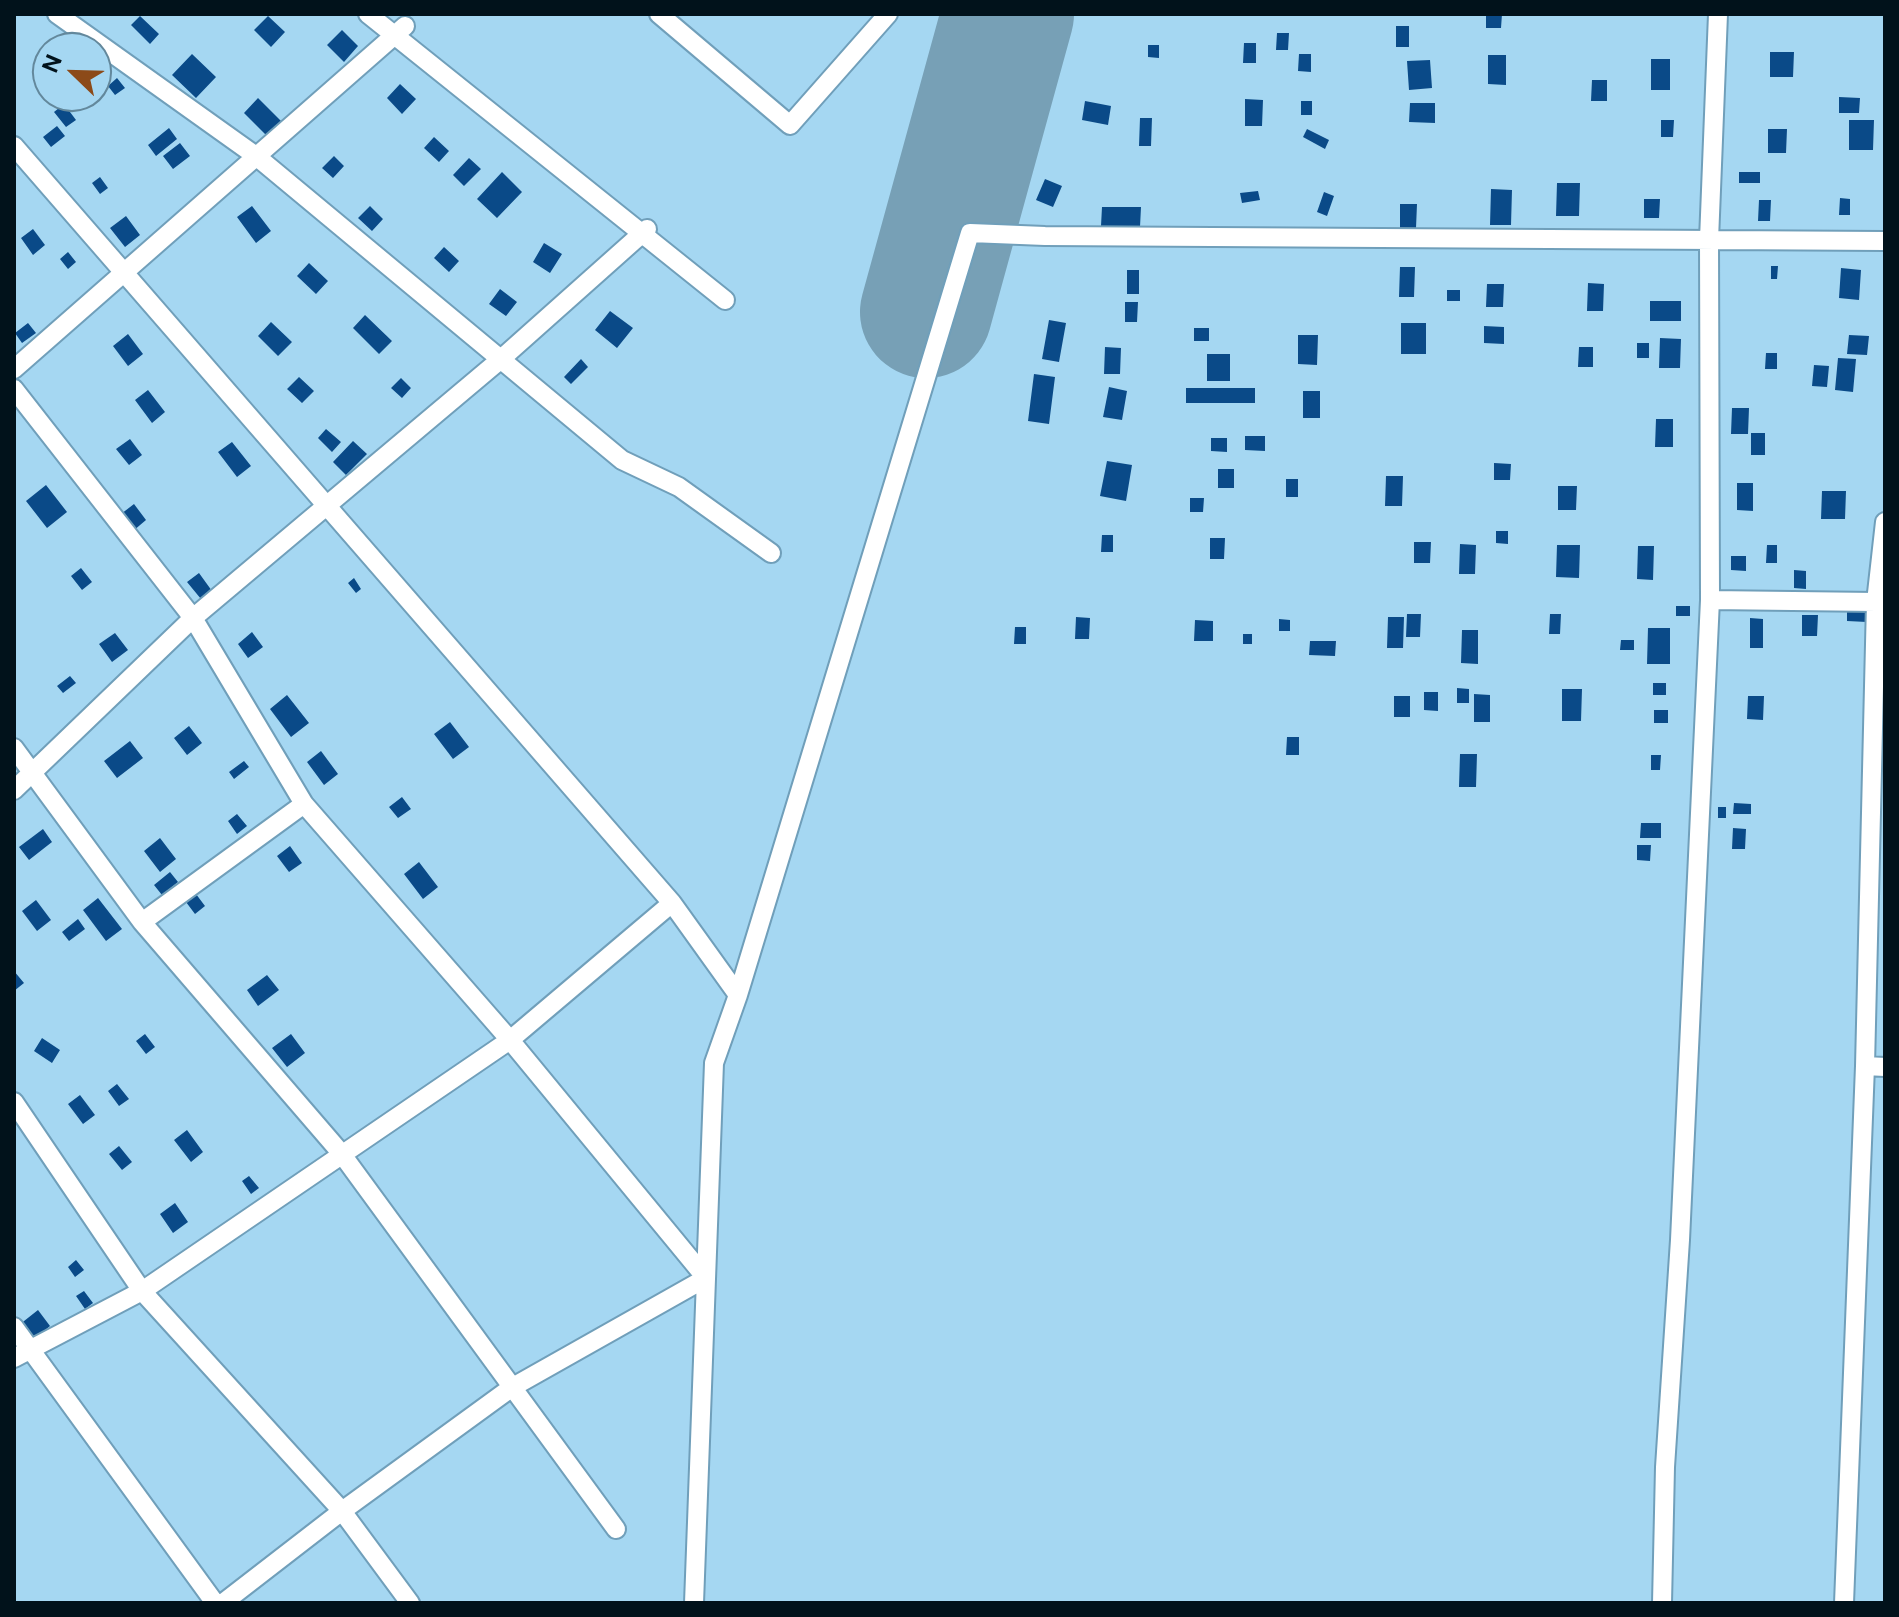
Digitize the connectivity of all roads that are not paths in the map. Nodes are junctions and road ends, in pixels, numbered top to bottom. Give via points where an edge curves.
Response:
1 (57, 14) edge
2 (368, 14) edge
3 (659, 14) edge
4 (888, 14) edge
5 (1718, 14) edge
6 (400, 31) junction
7 (14, 146) edge
8 (256, 156) junction
9 (644, 231) junction
10 (1709, 240) junction
11 (1885, 241) edge
12 (125, 274) junction
13 (725, 300) dead end
14 (501, 359) junction
15 (14, 369) edge
16 (14, 389) edge
17 (326, 506) junction
18 (1885, 522) edge
19 (771, 553) dead end
20 (1710, 600) junction
21 (1876, 602) junction
22 (193, 618) junction
23 (14, 748) edge
24 (33, 773) junction
25 (14, 790) edge
26 (304, 804) junction
27 (672, 903) junction
28 (142, 922) junction
29 (738, 995) junction
30 (510, 1040) junction
31 (1865, 1066) junction
32 (1885, 1067) edge
33 (14, 1102) edge
34 (341, 1153) junction
35 (706, 1278) junction
36 (142, 1291) junction
37 (14, 1327) edge
38 (22, 1353) edge
39 (511, 1388) junction
40 (342, 1511) junction
41 (616, 1529) dead end
42 (215, 1603) edge
43 (223, 1603) edge
44 (410, 1603) edge
45 (694, 1603) edge
46 (1662, 1603) edge
47 (1844, 1603) edge

1 - 8 street
2 - 6 street
3 - 4 street via 790,125
5 - 10 street
6 - 8 street
6 - 9 street
7 - 12 street
8 - 12 street
8 - 14 street
9 - 13 street
9 - 14 street
10 - 11 street
10 - 20 street
10 - 29 street via 970,233
12 - 15 street
12 - 17 street
14 - 17 street
14 - 19 street via 622,460 679,487
16 - 22 street
17 - 22 street
17 - 27 street
18 - 21 street
20 - 21 street
20 - 46 street
21 - 31 street
22 - 24 street
22 - 26 street
23 - 24 street
24 - 25 street
24 - 28 street
26 - 28 street
26 - 30 street
27 - 29 street
27 - 30 street
28 - 34 street
29 - 35 street via 714,1063
30 - 34 street
30 - 35 street
31 - 32 street
31 - 47 street
33 - 36 street
34 - 36 street
34 - 39 street
35 - 39 street
35 - 45 street
36 - 38 street
36 - 40 street
37 - 38 street
38 - 42 street
39 - 40 street
39 - 41 street
40 - 43 street
40 - 44 street

